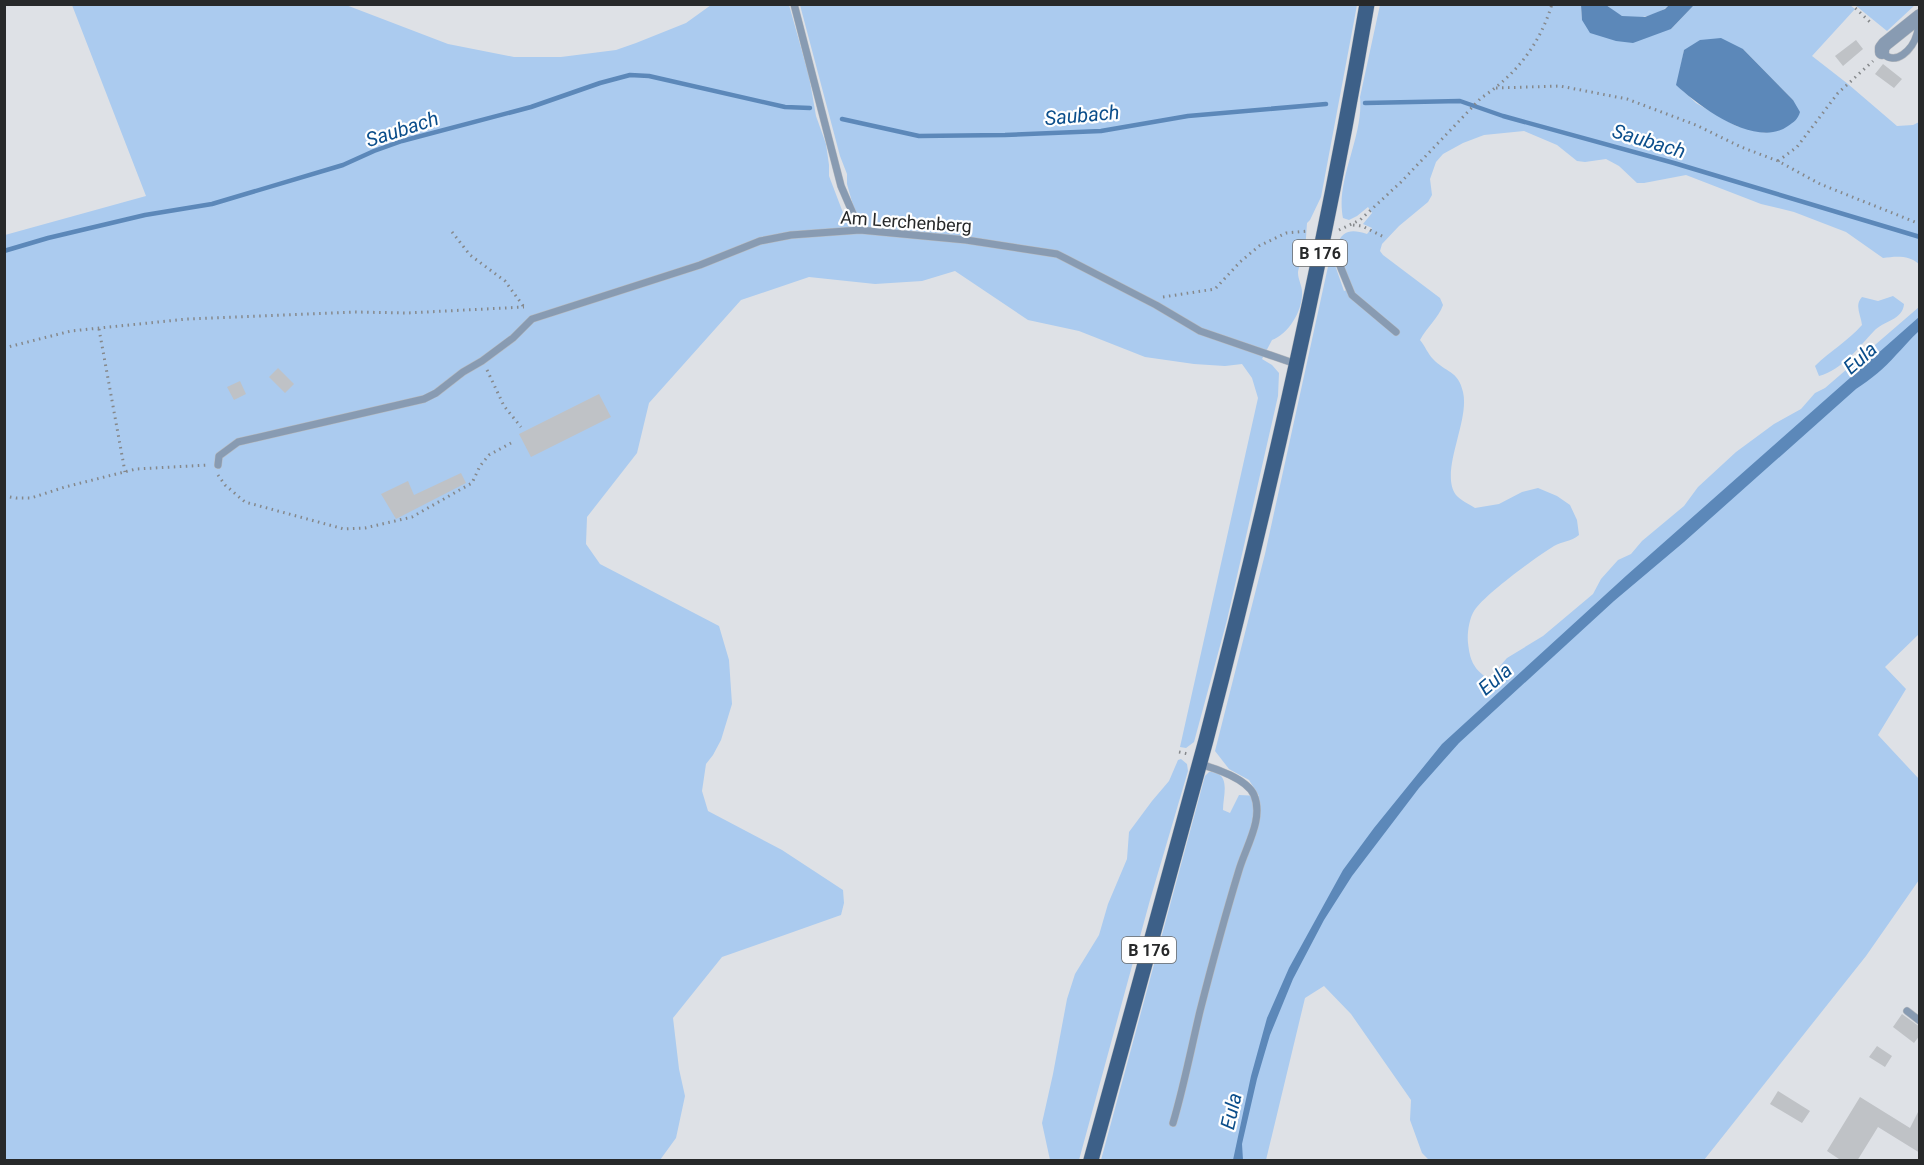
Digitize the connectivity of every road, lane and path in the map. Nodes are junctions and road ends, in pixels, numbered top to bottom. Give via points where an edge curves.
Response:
1 (794, 4) edge
2 (1367, 4) edge
3 (1552, 4) edge
4 (1851, 4) edge
5 (1918, 17) edge
6 (1870, 22) dead end
7 (1882, 52) junction
8 (1495, 88) junction
9 (1778, 161) junction
10 (1920, 224) edge
11 (1351, 225) junction
12 (860, 230) junction
13 (452, 232) dead end
14 (1384, 237) dead end
15 (1323, 238) junction
16 (1156, 305) junction
17 (524, 307) junction
18 (532, 319) junction
19 (99, 328) junction
20 (1396, 332) dead end
21 (4, 348) edge
22 (482, 361) junction
23 (1296, 364) junction
24 (521, 427) dead end
25 (511, 443) dead end
26 (218, 465) junction
27 (125, 472) junction
28 (4, 496) edge
29 (1199, 764) junction
30 (1907, 1011) dead end
31 (1920, 1021) edge
32 (1173, 1123) dead end
33 (1091, 1161) edge

1 - 12 lane via 841,186
2 - 15 main road, B 176
3 - 8 path via 1538,42
4 - 6 path
5 - 7 street
5 - 7 lane via 1917,34 1904,54 1889,59
7 - 9 path via 1838,93 1797,147
8 - 9 path via 1560,86 1627,99
8 - 11 path via 1401,182
9 - 10 path via 1821,184
11 - 14 path
11 - 15 path
12 - 16 lane, Am Lerchenberg via 1057,254
12 - 18 lane, Am Lerchenberg via 760,241 700,265
13 - 17 path via 470,255 505,281
15 - 16 path via 1286,233 1259,246 1215,289 1163,296
15 - 20 lane via 1334,251 1356,300
15 - 23 main road, B 176
16 - 23 lane, Am Lerchenberg via 1200,331
17 - 18 path
17 - 19 path via 187,319
18 - 22 lane, Am Lerchenberg
19 - 21 path
19 - 27 path
22 - 24 path via 504,406
22 - 26 lane, Am Lerchenberg via 424,399 238,442 219,456
23 - 29 main road, B 176
25 - 26 path via 489,455 472,483 412,517 365,528 344,529 245,502 225,486
26 - 27 path
27 - 28 path via 31,498
29 - 32 lane via 1224,771 1246,786 1254,793 1258,812 1228,905
29 - 33 main road, B 176
30 - 31 lane

